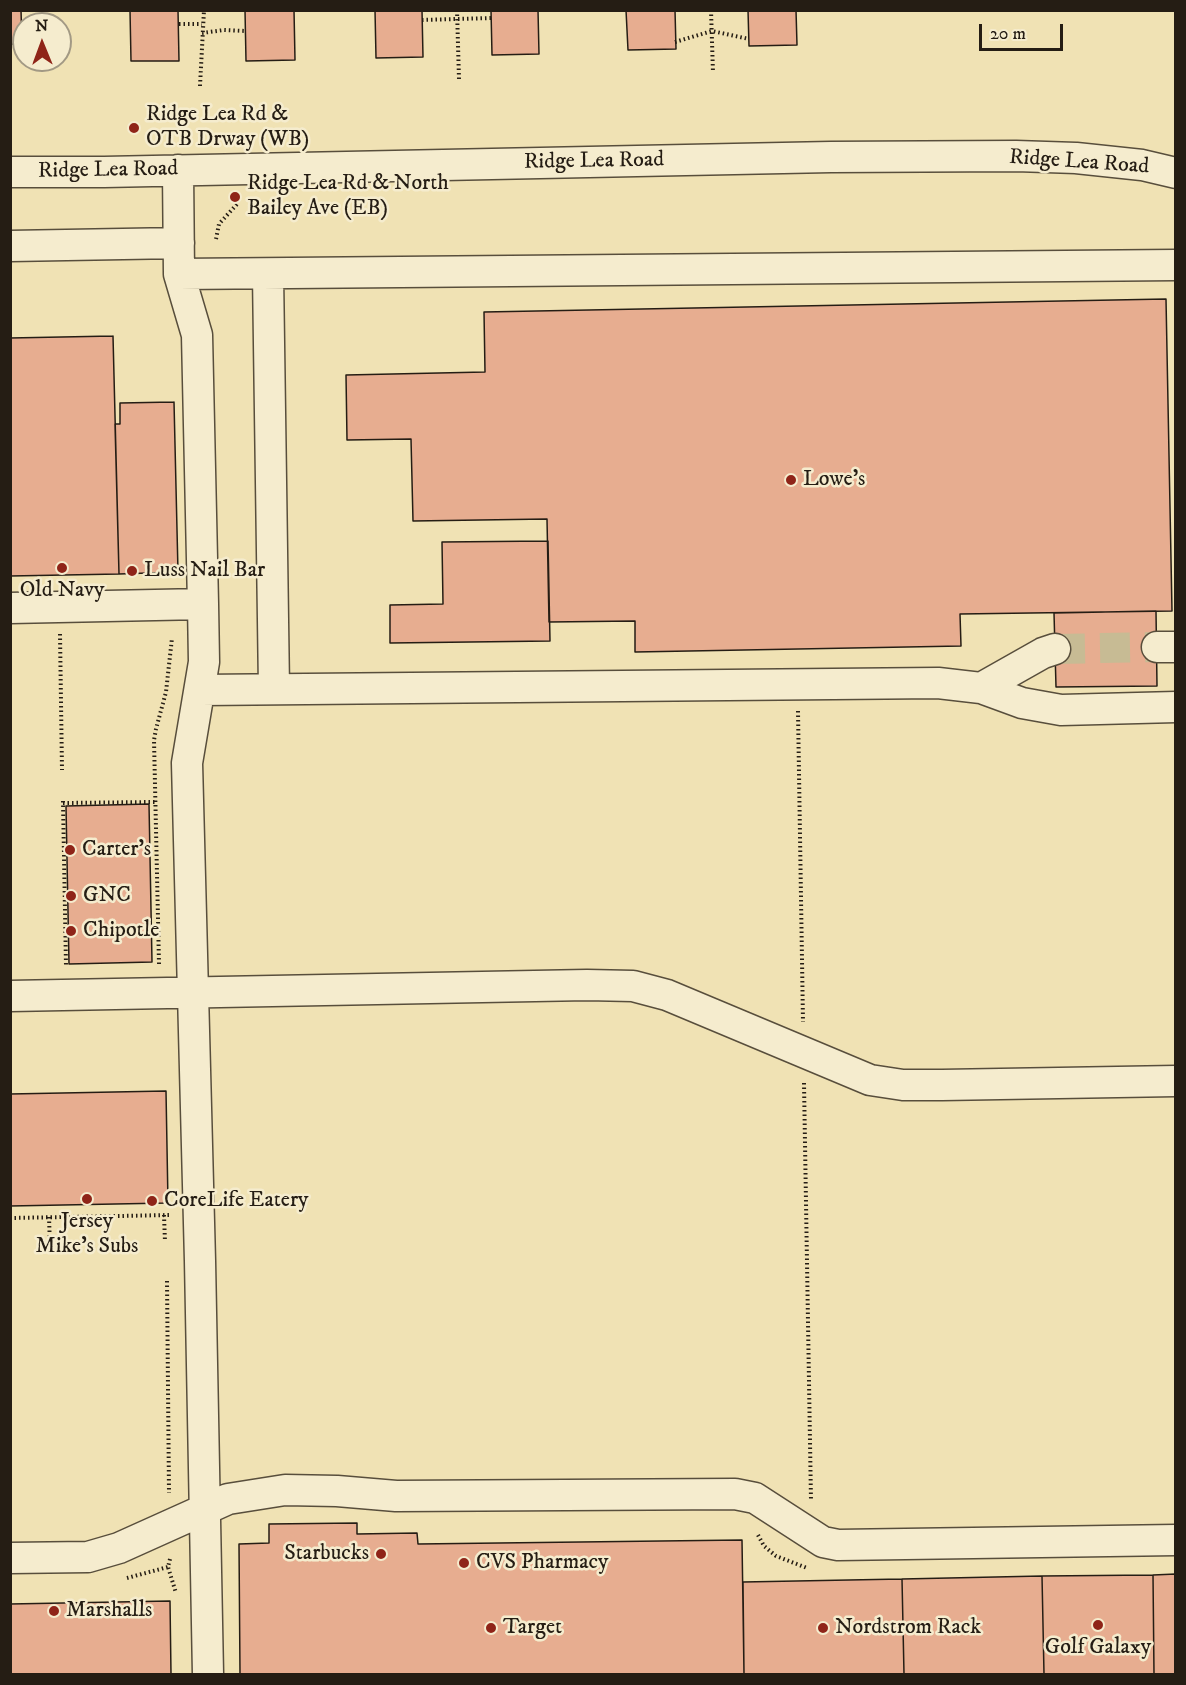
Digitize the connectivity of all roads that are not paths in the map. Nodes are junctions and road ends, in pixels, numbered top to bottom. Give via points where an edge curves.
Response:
1 (178, 170) junction
2 (10, 172) edge
3 (1176, 172) edge
4 (179, 243) junction
5 (10, 246) edge
6 (1176, 265) edge
7 (179, 274) junction
8 (268, 274) junction
9 (203, 604) junction
10 (10, 608) edge
11 (1055, 649) tunnel mouth
12 (981, 688) junction
13 (274, 689) junction
14 (201, 690) junction
15 (1176, 707) edge
16 (192, 993) junction
17 (10, 996) edge
18 (1176, 1081) edge
19 (205, 1509) junction
20 (1176, 1540) edge
21 (10, 1558) edge
22 (208, 1674) edge

1 - 2 street, Ridge Lea Road
1 - 3 street, Ridge Lea Road via 1016,156 1076,158
1 - 4 street
4 - 5 street
4 - 7 street
6 - 8 street
7 - 8 street
7 - 9 street via 197,335
8 - 13 street
9 - 10 street
9 - 14 street
11 - 12 street
12 - 13 street via 938,683
12 - 15 street via 1022,703 1060,710
13 - 14 street
14 - 16 street via 187,763
16 - 17 street
16 - 18 street via 633,986 667,994 870,1080 903,1085
16 - 19 street
19 - 20 street via 228,1499 285,1490 396,1496 735,1494 755,1498 823,1542 838,1545
19 - 21 street via 119,1548 88,1557
19 - 22 street

